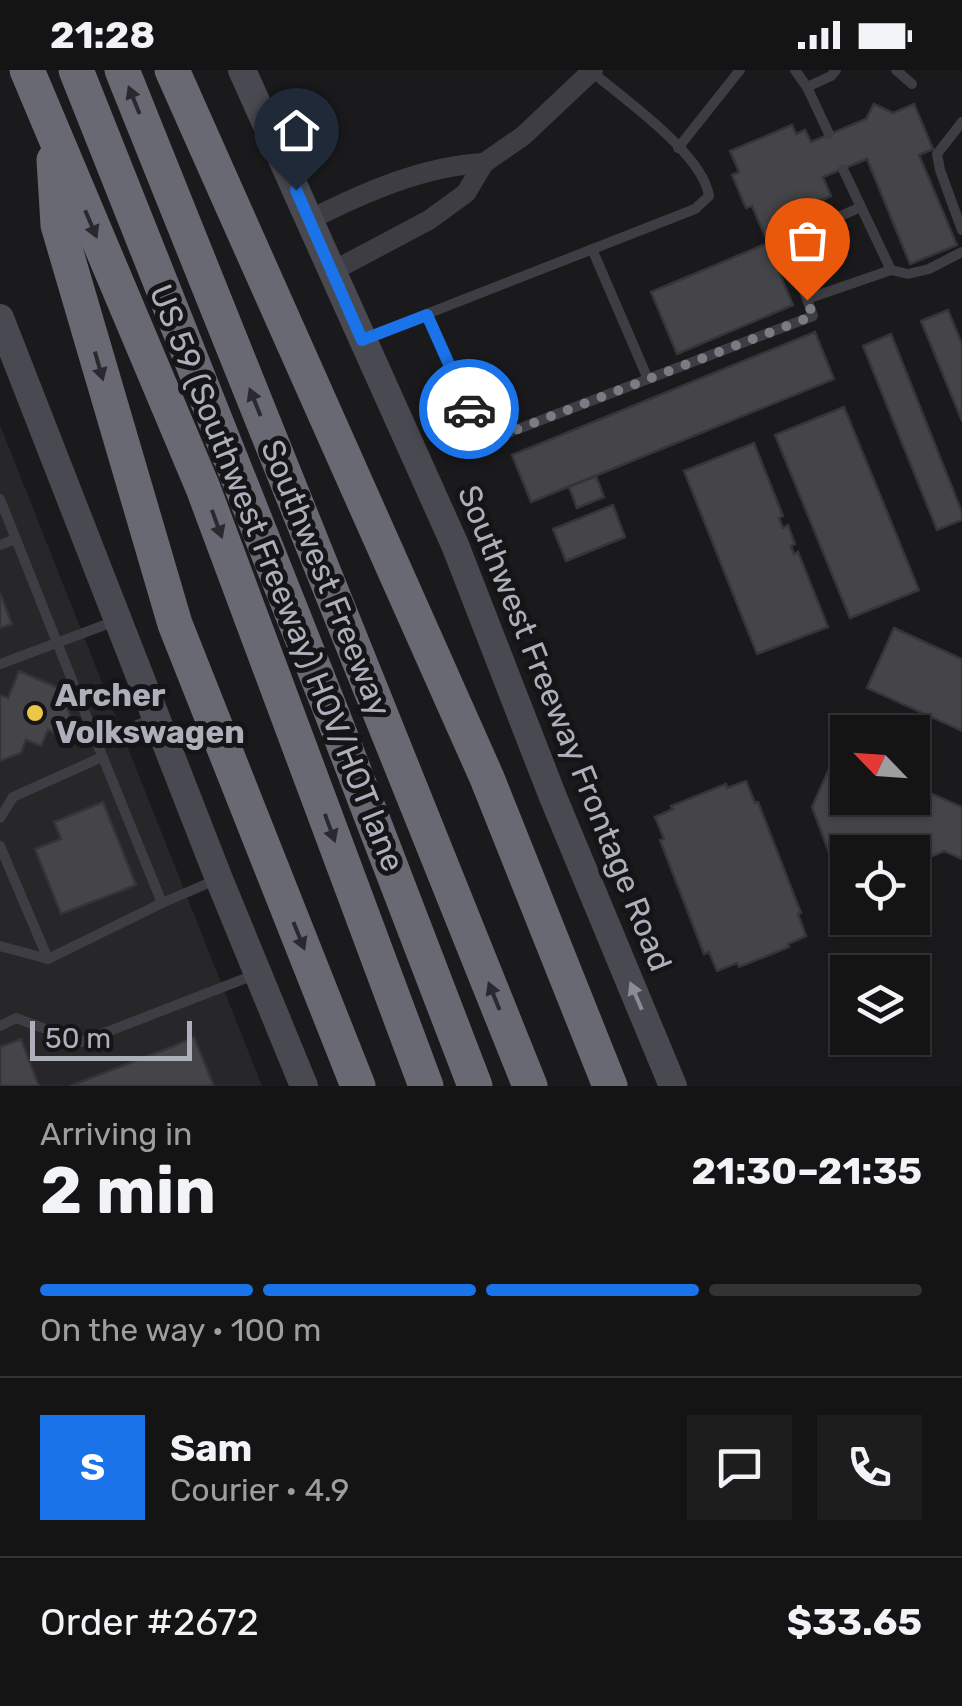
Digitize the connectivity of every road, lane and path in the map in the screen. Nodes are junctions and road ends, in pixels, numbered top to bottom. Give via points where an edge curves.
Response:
1 (26, 70) edge
2 (76, 70) edge
3 (122, 70) edge
4 (172, 70) edge
5 (242, 70) edge
6 (740, 70) edge
7 (795, 70) edge
8 (836, 70) edge
9 (896, 70) edge
10 (592, 71) edge
11 (912, 84) dead end
12 (807, 88) junction
13 (960, 128) edge
14 (52, 134) junction
15 (829, 134) dead end
16 (678, 148) junction
17 (484, 163) junction
18 (843, 169) dead end
19 (860, 208) junction
20 (309, 220) junction
21 (962, 230) edge
22 (592, 249) junction
23 (962, 252) edge
24 (890, 270) junction
25 (331, 272) junction
26 (807, 300) junction
27 (427, 315) junction
28 (0, 318) edge
29 (362, 340) junction
30 (648, 379) junction
31 (0, 499) edge
32 (16, 539) junction
33 (0, 544) edge
34 (118, 619) junction
35 (58, 642) junction
36 (0, 664) edge
37 (156, 716) junction
38 (97, 743) junction
39 (102, 757) junction
40 (482, 765) junction
41 (0, 818) edge
42 (0, 846) edge
43 (220, 879) junction
44 (162, 903) junction
45 (0, 946) edge
46 (48, 959) junction
47 (259, 972) junction
48 (0, 1026) edge
49 (304, 1086) edge
50 (358, 1086) edge
51 (426, 1086) edge
52 (475, 1086) edge
53 (530, 1086) edge
54 (610, 1086) edge
55 (626, 1086) edge
56 (674, 1086) edge

1 - 14 highway
2 - 52 highway, US 59 (Southwest Freeway) HOV/HOT lane
53 -> 3 highway, Southwest Freeway
4 - 40 highway
5 - 20 main road, Southwest Freeway Frontage Road
6 - 16 lane
7 - 12 lane
8 - 12 lane
9 - 11 lane
10 - 16 lane
10 - 17 street via 524,136
12 - 15 lane
13 - 21 lane via 937,154
14 -> 50 highway via 58,225 175,624
14 -> 51 highway via 203,488
16 - 22 lane via 709,196 695,209
17 - 20 street via 448,165
17 - 25 street via 466,193 430,220
18 - 19 lane
19 - 24 lane
19 - 26 lane via 808,236 794,266
20 - 25 main road, Southwest Freeway Frontage Road
22 - 27 lane
22 - 30 lane
23 - 24 lane via 930,269
24 - 26 lane
25 - 29 main road, Southwest Freeway Frontage Road
26 - 30 lane via 813,316
27 - 29 lane
27 - 30 lane via 484,442
28 - 34 main road
56 -> 29 main road, Southwest Freeway Frontage Road via 456,545
31 - 32 lane
32 - 33 lane
32 - 35 lane
34 - 35 lane
34 - 37 main road
35 - 36 lane
35 - 38 lane
37 - 38 lane
37 - 43 main road
38 - 39 lane
39 - 41 lane via 13,797
39 - 44 lane
40 - 54 highway
40 - 55 highway via 523,839
42 - 46 lane
43 - 44 lane
43 - 47 main road
44 - 46 lane
45 - 46 lane
47 - 48 lane via 82,1042 16,1018
47 - 49 main road

